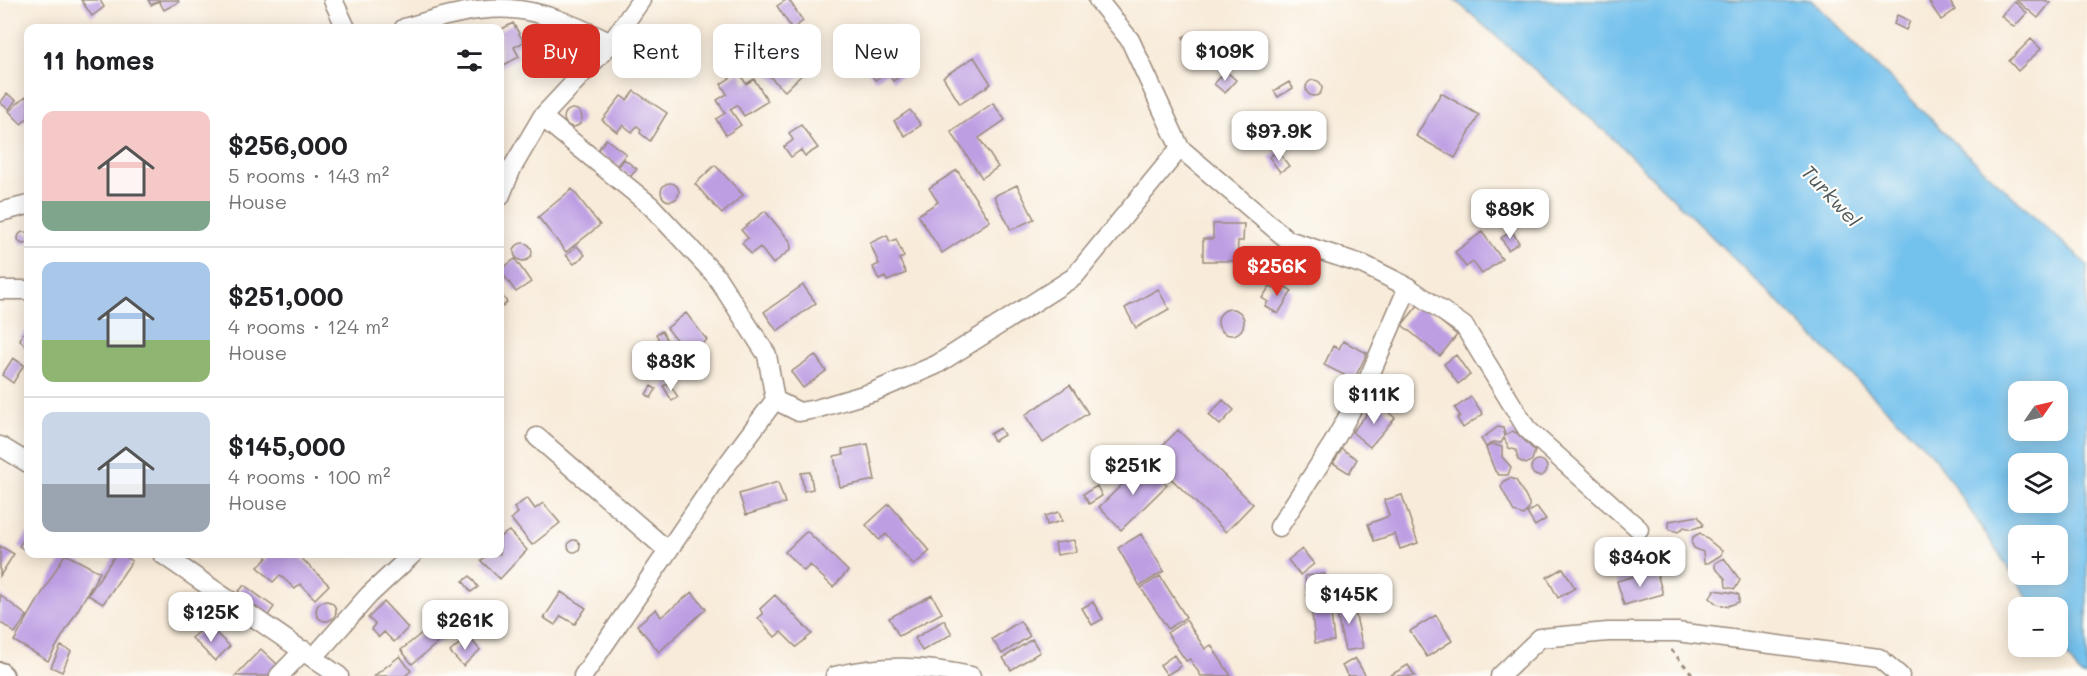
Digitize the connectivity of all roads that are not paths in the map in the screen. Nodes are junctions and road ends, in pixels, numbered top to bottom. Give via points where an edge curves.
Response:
1 (333, 0) edge
2 (641, 0) edge
3 (1098, 0) edge
4 (344, 24) edge
5 (418, 24) edge
6 (611, 42) junction
7 (542, 117) junction
8 (1180, 148) junction
9 (504, 187) edge
10 (24, 206) edge
11 (0, 212) edge
12 (1408, 286) junction
13 (0, 290) edge
14 (24, 290) edge
15 (775, 400) junction
16 (537, 437) dead end
17 (0, 446) edge
18 (24, 461) edge
19 (1279, 527) dead end
20 (1639, 530) dead end
21 (667, 550) junction
22 (168, 558) edge
23 (409, 558) edge
24 (309, 653) junction
25 (279, 676) edge
26 (339, 676) edge
27 (583, 676) edge
28 (835, 676) edge
29 (971, 676) edge
30 (1500, 676) edge
31 (1900, 676) edge

1 - 4 street
2 - 6 street
3 - 8 street via 1130,40
5 - 6 street via 479,6 501,4 540,10 574,21
6 - 7 street
7 - 9 street
7 - 15 street via 651,206 716,276 767,355
8 - 12 street via 1288,240 1364,265
8 - 15 street via 1074,277 936,365 873,392 816,409 799,412
10 - 11 street
12 - 19 street via 1367,382
12 - 20 street via 1464,326 1527,429
13 - 14 street
15 - 21 street
16 - 21 street
17 - 18 street
21 - 27 street
22 - 24 street
23 - 24 street
24 - 25 street
24 - 26 street
28 - 29 street via 892,666
30 - 31 street via 1540,638 1656,632 1879,658

